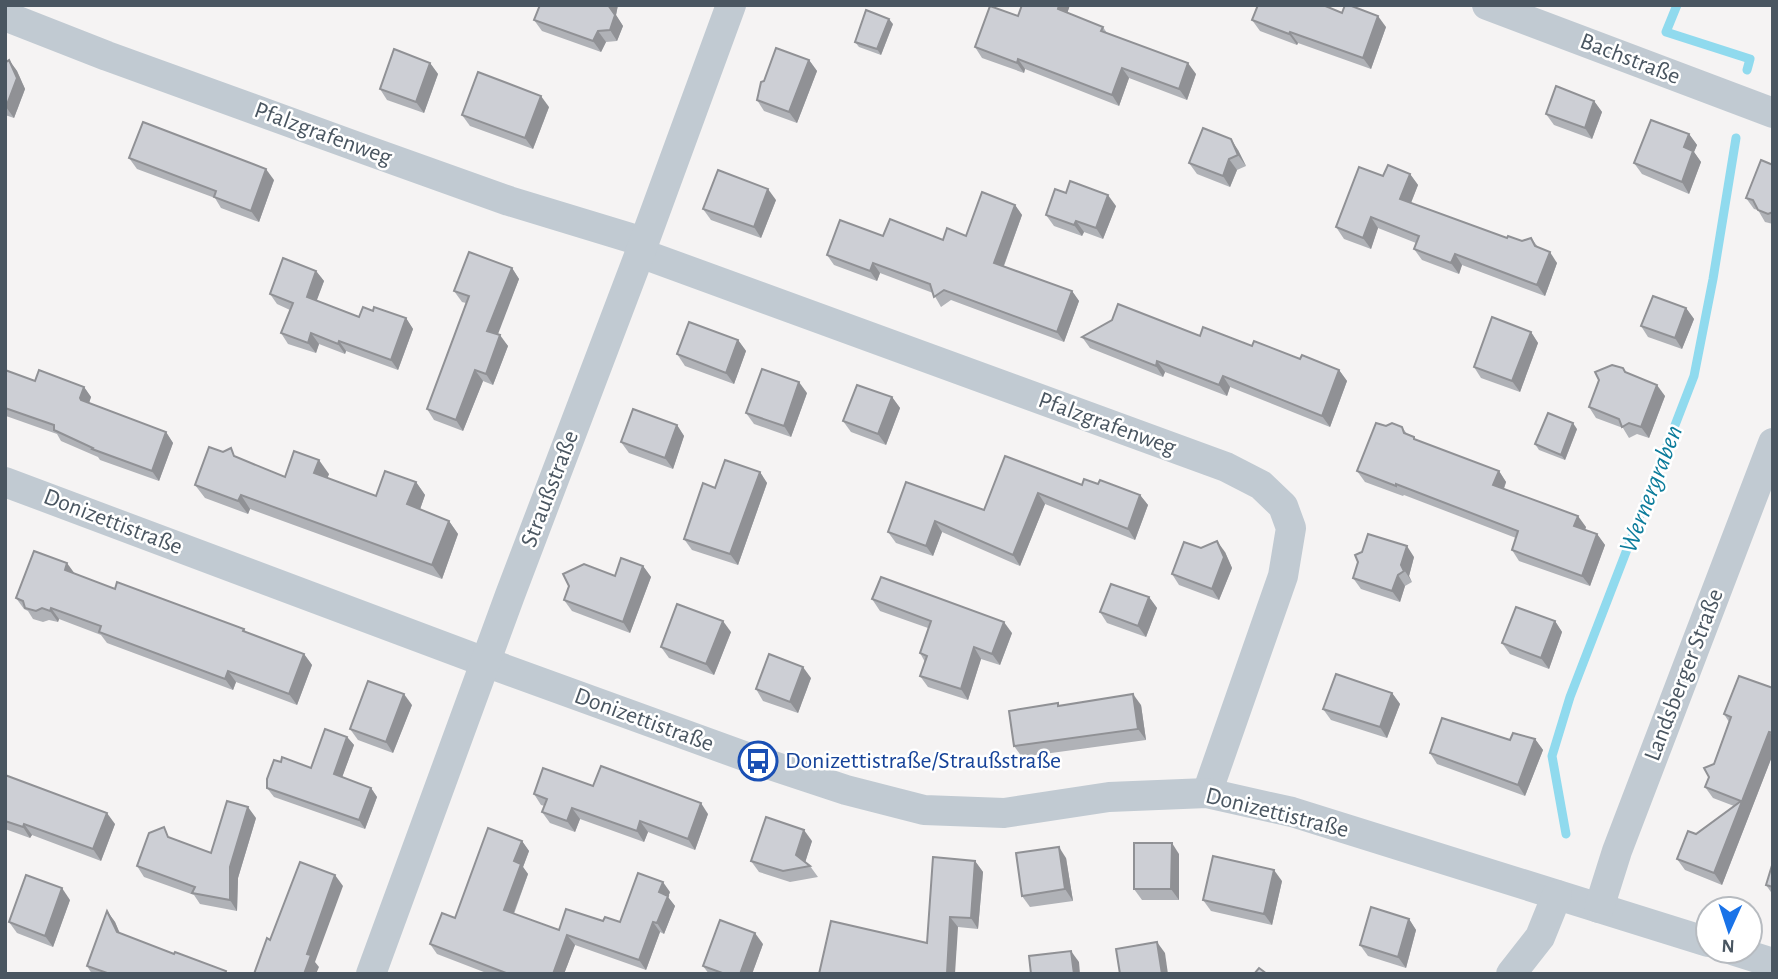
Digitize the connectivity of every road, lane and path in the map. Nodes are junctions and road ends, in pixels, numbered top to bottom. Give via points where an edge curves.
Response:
1 (731, 5) edge
2 (1486, 5) edge
3 (5, 16) edge
4 (1773, 113) edge
5 (642, 248) junction
6 (1773, 443) edge
7 (5, 482) edge
8 (485, 662) junction
9 (1207, 793) junction
10 (1557, 895) junction
11 (1599, 908) junction
12 (1694, 938) edge
13 (371, 974) edge
14 (1511, 974) edge

1 - 5 street, Straußstraße
2 - 4 street, Bachstraße
3 - 5 street, Pfalzgrafenweg
5 - 8 street, Straußstraße
5 - 9 street, Pfalzgrafenweg via 1226,467 1261,485 1283,506 1291,528 1283,576
6 - 11 street, Landsberger Straße
7 - 8 street, Donizettistraße
8 - 9 street, Donizettistraße via 758,761 925,810 1004,813 1109,797
8 - 13 street, Straußstraße
9 - 10 street, Donizettistraße via 1292,812
10 - 11 street, Donizettistraße
10 - 14 street via 1540,937
11 - 12 street, Donizettistraße

